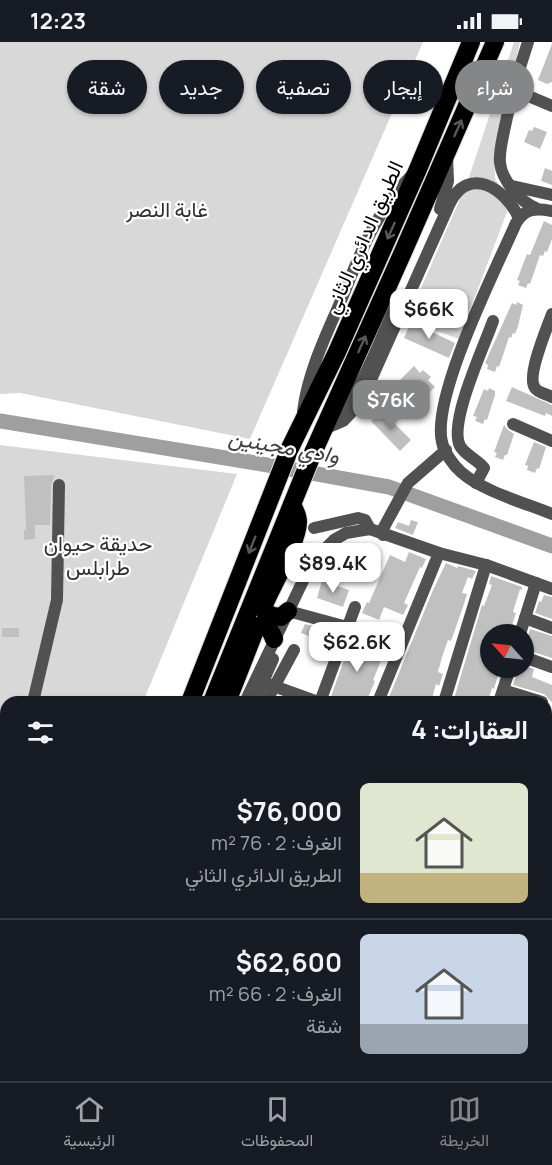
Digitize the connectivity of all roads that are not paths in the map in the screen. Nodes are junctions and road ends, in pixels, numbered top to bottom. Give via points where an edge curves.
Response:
1 (471, 42) edge
2 (495, 42) edge
3 (528, 42) edge
4 (522, 60) edge
5 (534, 98) edge
6 (552, 106) edge
7 (507, 114) edge
8 (447, 154) junction
9 (512, 186) junction
10 (552, 195) edge
11 (446, 204) junction
12 (536, 208) junction
13 (552, 211) edge
14 (519, 218) junction
15 (552, 314) edge
16 (493, 321) dead end
17 (552, 397) edge
18 (513, 424) dead end
19 (324, 429) junction
20 (552, 441) edge
21 (446, 450) junction
22 (476, 483) junction
23 (58, 485) dead end
24 (293, 502) junction
25 (552, 514) edge
26 (314, 528) dead end
27 (370, 529) junction
28 (383, 535) junction
29 (439, 553) junction
30 (486, 565) junction
31 (536, 584) junction
32 (552, 589) edge
33 (355, 607) dead end
34 (291, 612) junction
35 (525, 618) junction
36 (523, 624) edge
37 (347, 627) junction
38 (552, 628) edge
39 (274, 639) junction
40 (399, 647) junction
41 (294, 650) dead end
42 (534, 661) edge
43 (552, 667) edge
44 (507, 678) edge
45 (269, 685) junction
46 (34, 696) edge
47 (192, 696) edge
48 (215, 696) edge
49 (229, 696) edge
50 (248, 696) edge
51 (259, 696) edge
52 (267, 696) edge
53 (301, 696) edge
54 (321, 696) edge
55 (380, 696) edge
56 (446, 696) edge
57 (501, 696) edge

1 -> 47 highway, الطريق الدائري الثاني via 337,352 290,448
8 -> 2 highway, الطريق الدائري الثاني
3 - 4 street
5 - 6 street
7 - 9 street via 499,158 503,174
8 - 11 street
19 -> 8 highway, الطريق الدائري الثاني
9 - 10 street
9 - 12 street via 522,200
11 - 14 street via 464,187 483,184 507,198
11 - 19 street via 361,402 343,421
12 - 13 street
12 - 14 street
14 - 21 street via 457,359 441,420
15 - 17 street via 532,372 535,389
16 - 22 street via 462,402 457,429 462,448 484,468
18 - 20 street
19 - 24 highway, الطريق الدائري الثاني
21 - 22 street via 461,472
21 - 28 street via 408,483
22 - 25 street
23 - 46 street via 57,600
24 - 34 highway via 297,528 264,605 265,612 273,616
24 - 48 highway
26 - 27 street via 358,518 365,520
27 - 28 street
27 - 34 street via 346,533 312,562
28 - 29 street
28 - 34 street via 346,539 334,547
29 - 30 street
29 - 40 street
30 - 31 street
30 - 56 street
31 - 32 street
31 - 35 street
33 - 37 street
34 - 37 street
34 - 39 street
34 - 45 street
35 - 36 street
35 - 38 street
37 - 40 street
37 - 54 street
39 - 49 highway via 267,627 256,628
39 - 50 street
40 - 55 street
41 - 45 street
42 - 43 street
44 - 57 street
45 - 51 street
45 - 52 street
45 - 53 street

